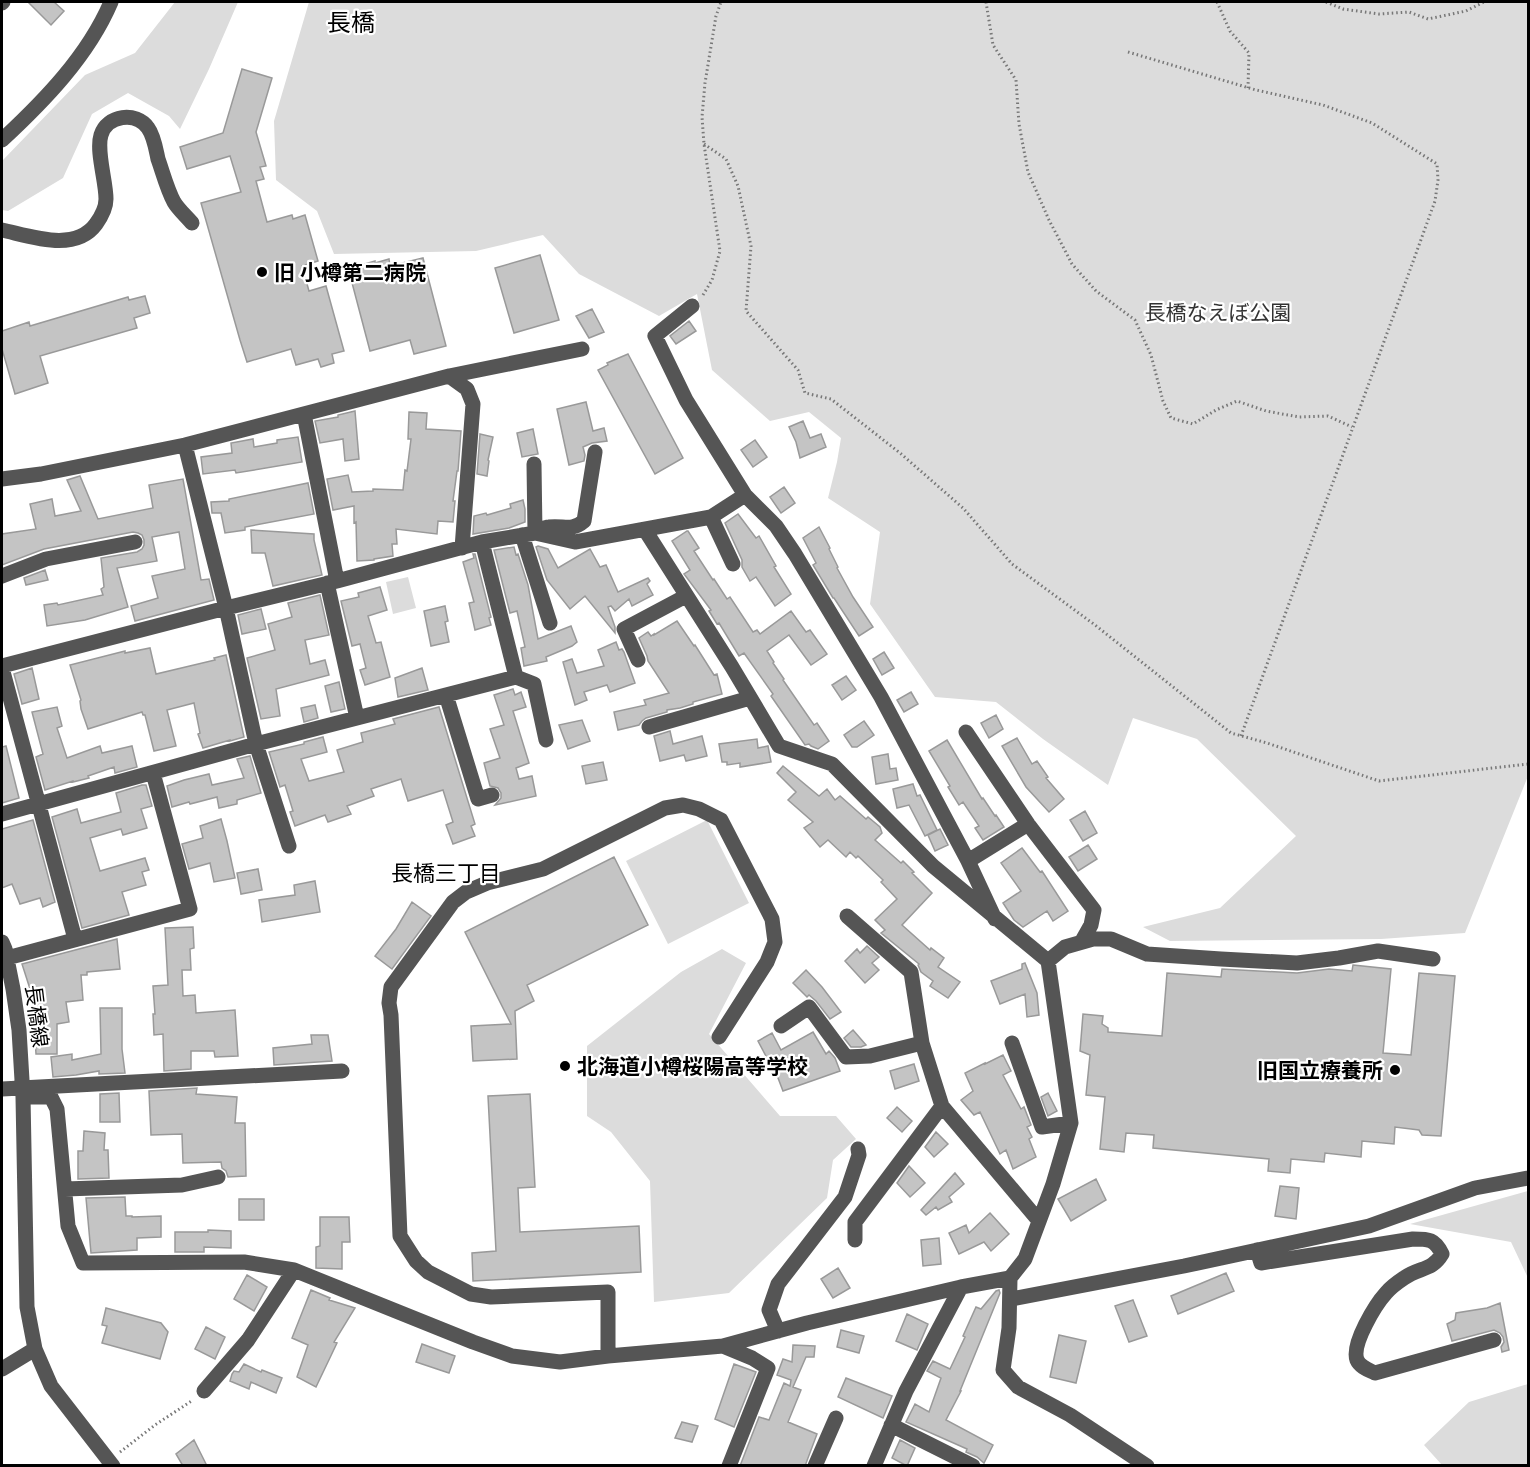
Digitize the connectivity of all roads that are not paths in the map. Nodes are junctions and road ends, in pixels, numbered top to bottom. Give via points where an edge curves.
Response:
1 (111, 2) edge
2 (2, 140) edge
3 (192, 223) dead end
4 (2, 230) edge
5 (692, 306) road end
6 (582, 349) dead end
7 (450, 376) junction
8 (304, 414) junction
9 (184, 445) junction
10 (595, 452) dead end
11 (534, 464) dead end
12 (2, 479) edge
13 (745, 495) junction
14 (711, 517) junction
15 (645, 530) junction
16 (528, 534) junction
17 (135, 542) dead end
18 (482, 542) junction
19 (462, 548) junction
20 (733, 564) dead end
21 (2, 576) edge
22 (332, 582) junction
23 (686, 596) junction
24 (226, 608) junction
25 (550, 623) dead end
26 (638, 660) dead end
27 (2, 667) edge
28 (516, 677) junction
29 (446, 695) junction
30 (750, 698) junction
31 (357, 718) junction
32 (649, 727) dead end
33 (966, 732) dead end
34 (546, 740) dead end
35 (256, 744) junction
36 (153, 773) junction
37 (492, 795) dead end
38 (37, 804) junction
39 (2, 814) edge
40 (1028, 824) junction
41 (289, 846) dead end
42 (968, 861) junction
43 (847, 916) dead end
44 (995, 919) junction
45 (75, 939) junction
46 (1082, 941) junction
47 (2, 942) edge
48 (7, 958) junction
49 (1433, 959) dead end
50 (1048, 961) junction
51 (7, 989) edge
52 (781, 1026) dead end
53 (719, 1037) dead end
54 (922, 1043) junction
55 (1012, 1043) dead end
56 (342, 1071) dead end
57 (2, 1089) edge
58 (22, 1092) junction
59 (942, 1106) junction
60 (1071, 1123) junction
61 (858, 1149) dead end
62 (218, 1178) dead end
63 (1528, 1178) edge
64 (65, 1189) junction
65 (1039, 1221) junction
66 (855, 1240) dead end
67 (1257, 1250) junction
68 (294, 1270) junction
69 (1010, 1278) junction
70 (961, 1287) junction
71 (1011, 1299) junction
72 (778, 1331) junction
73 (1494, 1340) dead end
74 (723, 1346) junction
75 (34, 1348) junction
76 (608, 1356) junction
77 (2, 1369) edge
78 (204, 1391) road end
79 (836, 1418) dead end
80 (891, 1425) junction
81 (108, 1464) edge
82 (879, 1464) edge
83 (729, 1466) edge
84 (815, 1466) edge
85 (973, 1466) edge
86 (1147, 1466) edge

1 - 2 street via 71,68 38,107
3 - 4 street via 174,202 148,129 133,117 122,117 113,120 101,134 106,201 90,231 78,239 54,240
5 - 13 street via 655,336 686,400
6 - 7 street
7 - 8 street
7 - 19 street via 467,389 472,404
8 - 9 street
8 - 22 street
9 - 12 street
9 - 24 street
10 - 16 street via 584,520 569,528 547,526
11 - 16 street
13 - 14 street
13 - 42 street via 776,526 795,554 881,697
14 - 15 street
14 - 20 street
15 - 16 street via 575,542
15 - 23 street
16 - 18 street
16 - 25 street
17 - 21 street via 46,559
18 - 19 street
18 - 28 street
19 - 22 street
22 - 24 street
22 - 31 street
23 - 26 street via 624,629
23 - 30 street
24 - 27 street
24 - 35 street
27 - 38 street
28 - 29 street
28 - 34 street via 534,684
29 - 31 street
29 - 37 street via 478,799
30 - 32 street
30 - 44 street via 779,746 832,764 933,866
31 - 35 street
33 - 40 street
35 - 36 street
35 - 41 street
36 - 38 street
36 - 45 street via 190,909
38 - 39 street
38 - 45 street
40 - 42 street
40 - 46 street via 1094,910
42 - 44 street
43 - 54 street via 911,972
44 - 50 street
45 - 48 street
46 - 49 street via 1111,939 1147,954 1297,963 1378,951
46 - 50 street via 1065,947
47 - 48 street, 長橋線
48 - 51 street, 長橋線
50 - 60 street
51 - 58 street, 長橋線 via 19,1030
52 - 54 street via 809,1007 846,1057 870,1056
53 - 76 street via 768,962 775,942 772,919 721,820 683,806 664,808 543,869 466,892 453,902 391,987 400,1236 428,1272 471,1294 491,1297 608,1292
54 - 59 street
55 - 60 street via 1042,1127
56 - 58 street
57 - 58 street
58 - 64 street via 51,1097 57,1109
58 - 75 street, 長橋線 via 27,1307
59 - 65 street
59 - 66 street via 855,1222
60 - 65 street
61 - 72 street via 845,1197 778,1284 769,1311
62 - 64 street via 182,1185
63 - 67 street via 1475,1188 1369,1226
64 - 68 street via 68,1226 83,1263 244,1262
65 - 69 street via 1025,1258
67 - 71 street
67 - 73 street via 1261,1263 1413,1239 1426,1239 1438,1245 1442,1254 1436,1264 1406,1276 1388,1291 1366,1325 1356,1348 1357,1360 1375,1373
68 - 76 street via 512,1356 560,1362
68 - 78 street via 248,1340
69 - 70 street
69 - 71 street
70 - 72 street
70 - 80 street
71 - 86 street via 1003,1370 1018,1387 1070,1415
72 - 74 street
74 - 76 street
74 - 83 street via 768,1368
75 - 77 street
75 - 81 street, 長橋線 via 51,1386
79 - 84 street
80 - 82 street
80 - 85 street

